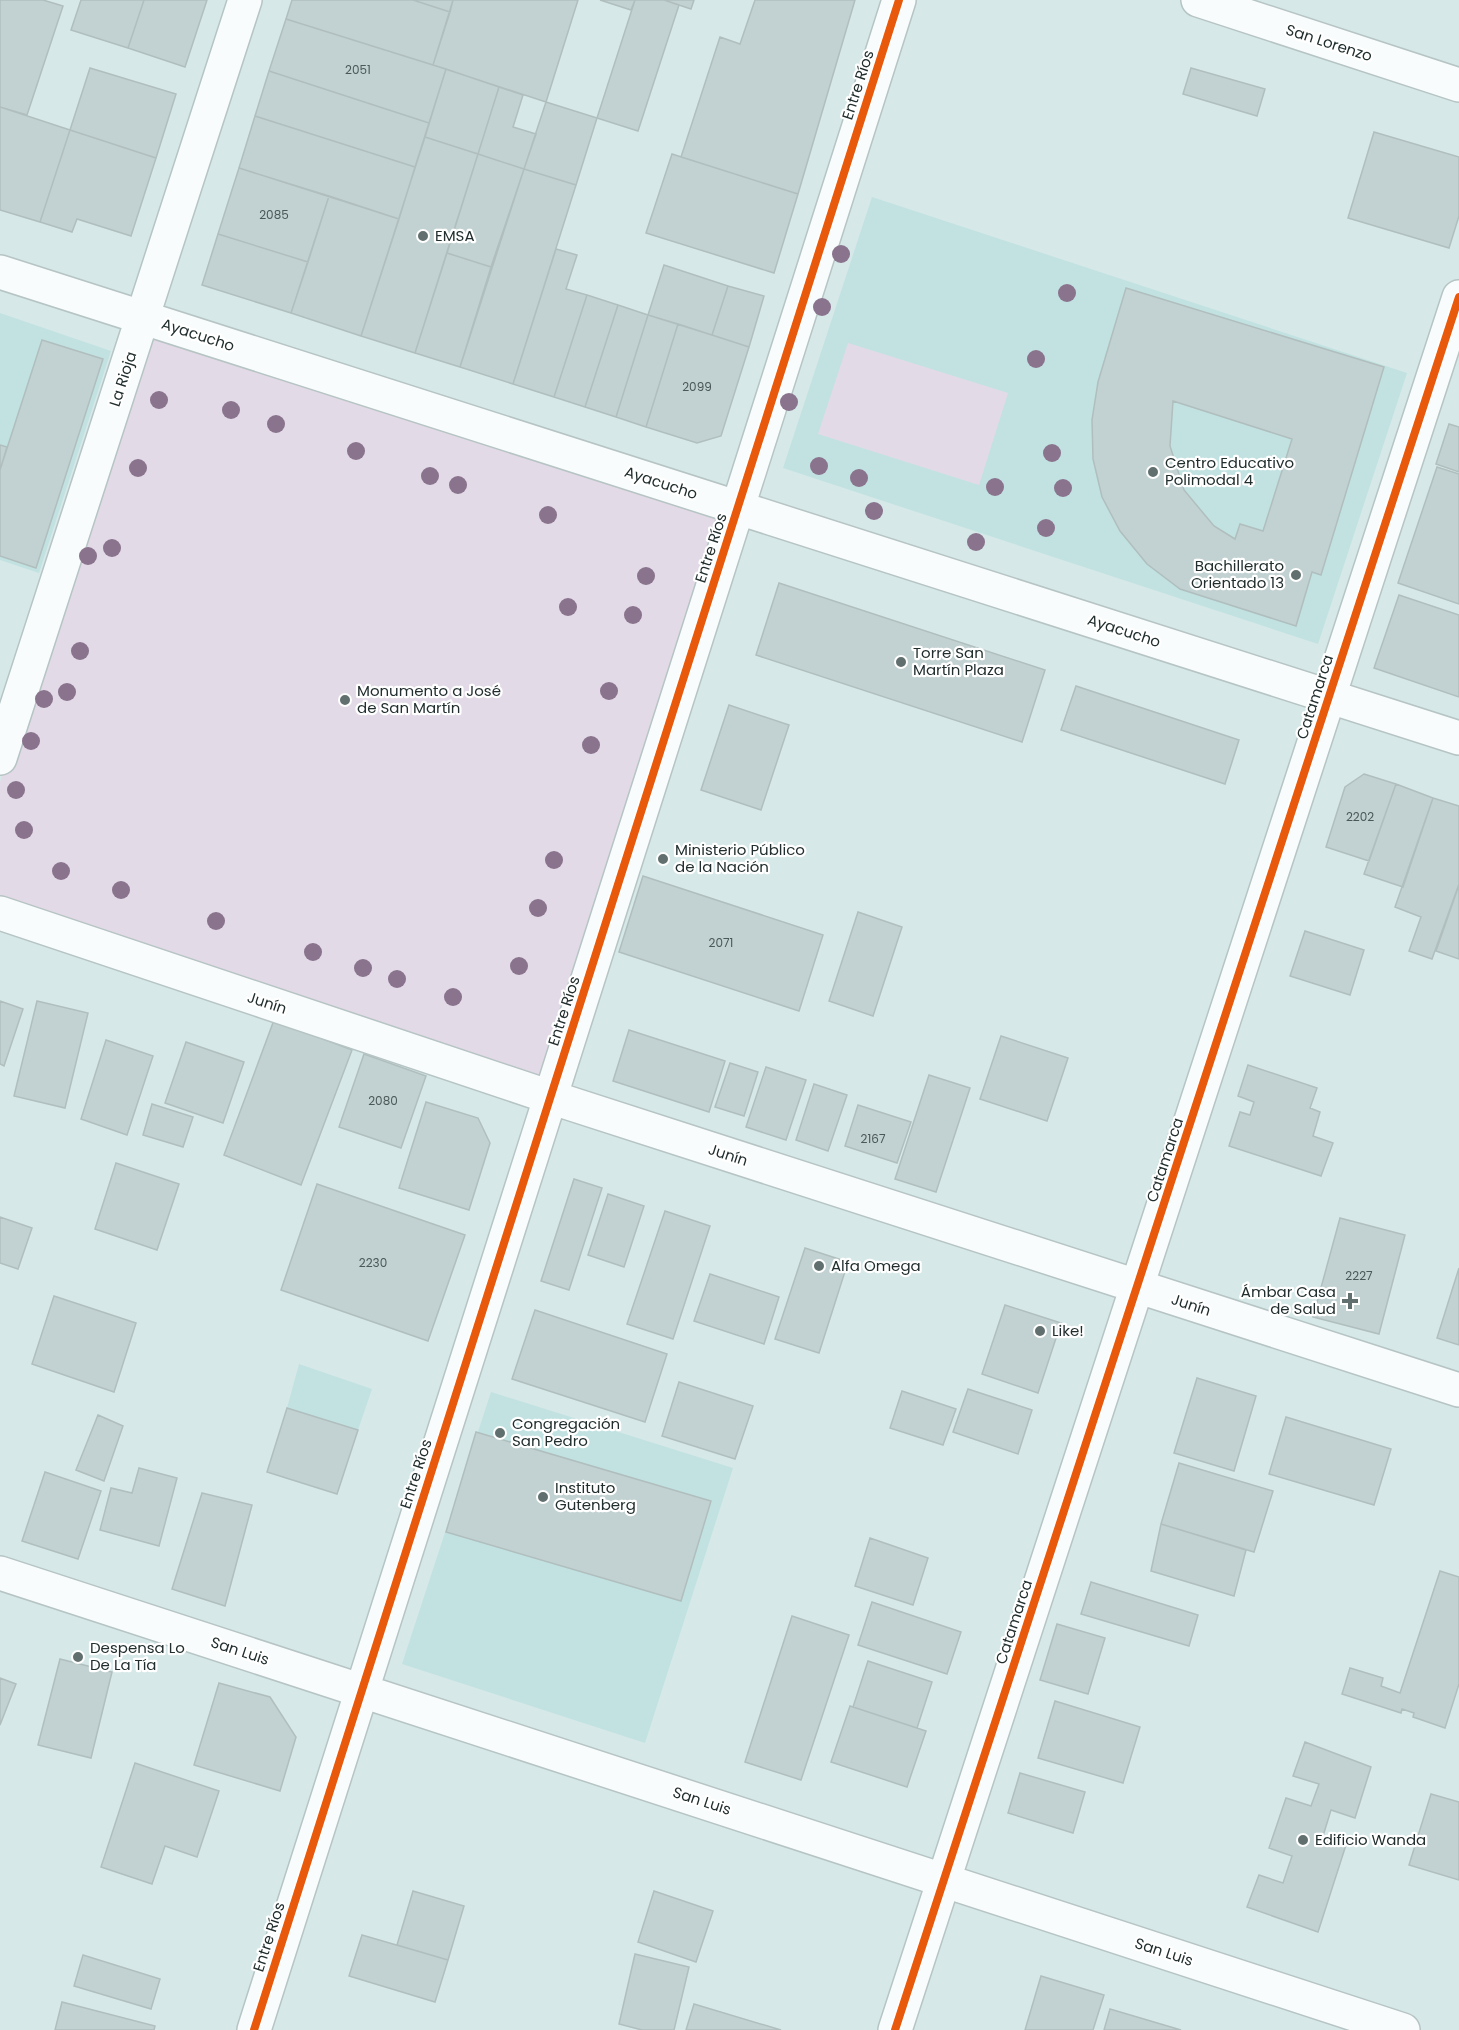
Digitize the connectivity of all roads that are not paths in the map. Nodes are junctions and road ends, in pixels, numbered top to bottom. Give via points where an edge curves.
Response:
1 (245, 0) edge
2 (899, 0) edge
3 (1198, 0) edge
4 (1459, 85) edge
5 (0, 272) edge
6 (1459, 297) edge
7 (143, 317) junction
8 (738, 508) junction
9 (1329, 696) junction
10 (1459, 738) edge
11 (0, 758) edge
12 (0, 913) edge
13 (550, 1097) junction
14 (1138, 1288) junction
15 (1459, 1390) edge
16 (0, 1573) edge
17 (362, 1691) junction
18 (944, 1880) junction
19 (254, 2030) edge
20 (895, 2030) edge
21 (1403, 2030) edge

1 - 7 street, La Rioja
2 - 8 street, Entre Ríos
3 - 4 street, San Lorenzo
5 - 7 street, Ayacucho
6 - 9 street, Catamarca
7 - 8 street, Ayacucho
7 - 11 street, La Rioja
8 - 9 street, Ayacucho
8 - 13 street, Entre Ríos
9 - 10 street, Ayacucho
9 - 14 street, Catamarca
12 - 13 street, Junín
13 - 14 street, Junín
13 - 17 street, Entre Ríos
14 - 15 street, Junín
14 - 18 street, Catamarca
16 - 17 street, San Luis
17 - 18 street, San Luis
17 - 19 street, Entre Ríos
18 - 20 street, Catamarca
18 - 21 street, San Luis

